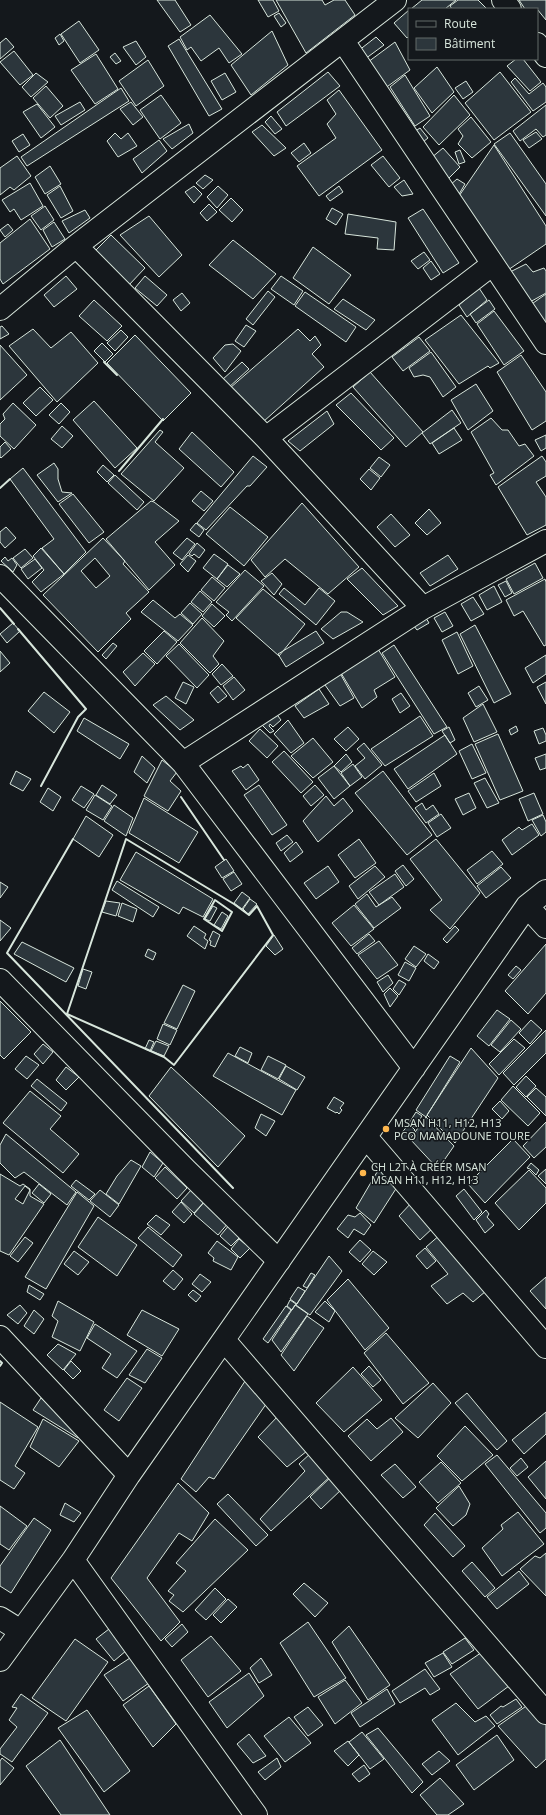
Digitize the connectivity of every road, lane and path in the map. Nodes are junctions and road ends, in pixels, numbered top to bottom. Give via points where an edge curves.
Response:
1 (395, 0) edge
2 (503, 0) edge
3 (509, 8) edge
4 (343, 41) junction
5 (538, 45) edge
6 (546, 56) edge
7 (76, 246) junction
8 (493, 264) junction
9 (0, 309) edge
10 (546, 344) edge
11 (266, 438) junction
12 (546, 541) edge
13 (0, 576) edge
14 (423, 608) junction
15 (183, 763) junction
16 (546, 891) edge
17 (528, 906) junction
18 (546, 928) edge
19 (0, 980) edge
20 (414, 1068) junction
21 (366, 1137) junction
22 (279, 1261) junction
23 (0, 1337) edge
24 (224, 1340) junction
25 (546, 1347) edge
26 (129, 1475) junction
27 (73, 1560) junction
28 (0, 1618) edge
29 (21, 1631) junction
30 (0, 1660) edge
31 (546, 1713) edge
32 (256, 1815) edge

1 - 4 street
2 - 3 street
4 - 7 street
4 - 8 street
5 - 6 street
7 - 9 street
7 - 11 street
8 - 10 street
8 - 11 street
11 - 14 street
12 - 14 street
13 - 15 street
14 - 15 street
15 - 20 street
16 - 17 street
17 - 18 street
17 - 20 street
19 - 22 street
20 - 21 street
21 - 22 street
21 - 25 street
22 - 24 street
23 - 26 street
24 - 26 street
24 - 31 street
26 - 27 street
27 - 29 street
27 - 32 street
28 - 29 street
29 - 30 street

